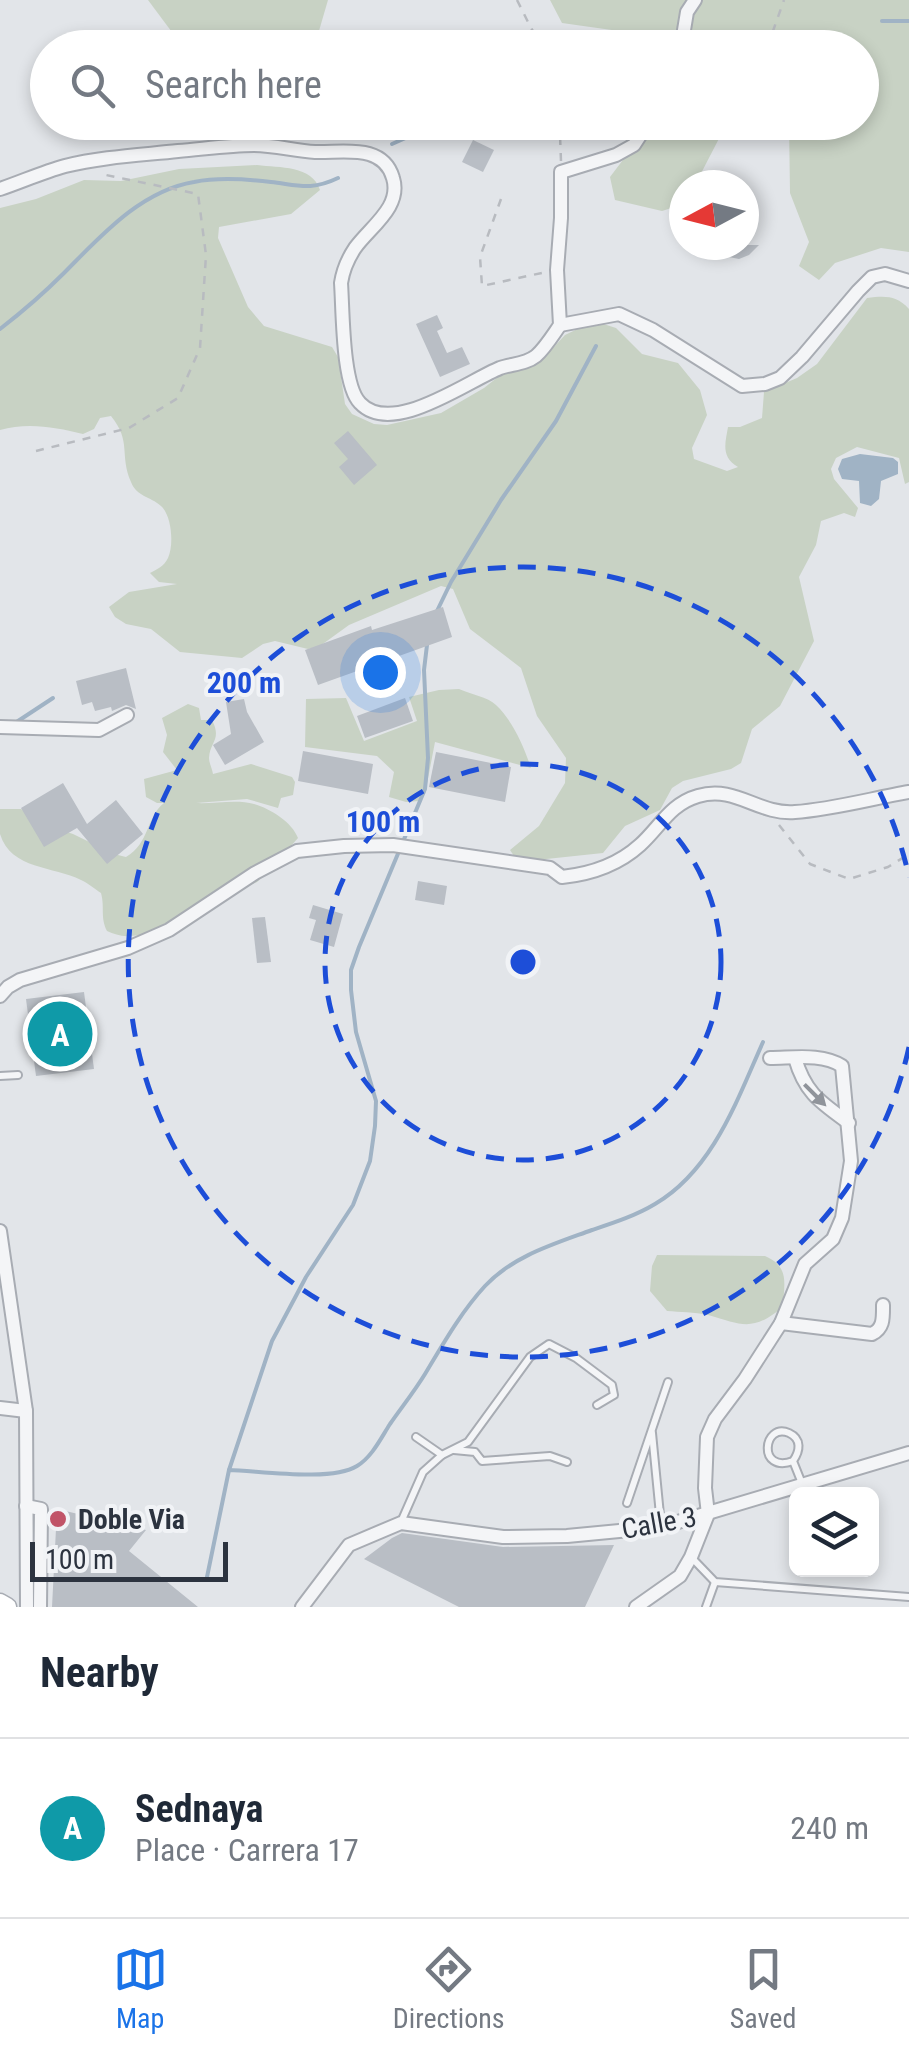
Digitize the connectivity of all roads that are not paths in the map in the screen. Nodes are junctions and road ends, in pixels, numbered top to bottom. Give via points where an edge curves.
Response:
1 (695, 0) edge
2 (684, 30) edge
3 (637, 140) edge
4 (0, 189) edge
5 (909, 281) edge
6 (560, 325) junction
7 (127, 716) dead end
8 (0, 727) edge
9 (909, 792) edge
10 (4, 991) edge
11 (770, 1058) dead end
12 (795, 1058) junction
13 (18, 1075) dead end
14 (0, 1076) edge
15 (848, 1123) junction
16 (0, 1232) edge
17 (884, 1305) dead end
18 (781, 1323) junction
19 (668, 1382) dead end
20 (597, 1406) dead end
21 (0, 1408) edge
22 (26, 1412) junction
23 (652, 1430) junction
24 (416, 1437) dead end
25 (453, 1450) junction
26 (909, 1453) edge
27 (442, 1455) junction
28 (793, 1461) junction
29 (566, 1462) dead end
30 (802, 1486) junction
31 (626, 1503) dead end
32 (26, 1506) junction
33 (708, 1514) junction
34 (401, 1523) junction
35 (661, 1526) junction
36 (691, 1557) junction
37 (715, 1582) junction
38 (909, 1597) edge
39 (0, 1603) edge
40 (6, 1607) edge
41 (27, 1607) edge
42 (40, 1607) edge
43 (302, 1607) edge
44 (636, 1607) edge
45 (706, 1607) edge

1 - 2 street
3 - 6 street via 616,155 561,172
4 - 6 street via 65,166 256,145 364,150 386,162 394,197 353,251 341,283 351,390 362,406 384,415 427,404 538,355
5 - 6 street via 872,277 802,357 765,384 742,386 619,314
7 - 8 street via 99,730
9 - 10 street via 794,812 731,794 693,797 674,806 613,864 562,877 550,868 393,845 297,851 169,930
11 - 12 street
12 -> 15 street via 812,1096
12 - 15 street via 842,1066
13 - 14 lane
15 - 18 street via 851,1162 842,1218 833,1239 805,1264
16 - 22 street
17 - 18 street via 883,1323 872,1334
18 - 33 street via 707,1438
19 - 23 lane
20 - 25 lane via 614,1395 612,1386 549,1344 530,1357 468,1442
21 - 22 street
22 - 32 street
23 - 31 lane
23 - 35 lane
24 - 27 lane
25 - 27 lane
25 - 29 lane via 475,1452 482,1461 550,1456
26 - 30 street, Calle 3
27 - 34 lane via 423,1472
28 - 28 lane via 799,1444 777,1432 769,1456
28 - 30 lane
30 - 33 street, Calle 3
32 - 41 street
32 - 42 street via 41,1508
33 - 35 street, Calle 3
33 - 36 street
34 - 35 street, Calle 3 via 503,1537
34 - 43 street via 349,1545
36 - 37 lane
36 - 44 street via 680,1576
37 - 38 lane
37 - 45 lane
39 - 40 main road

